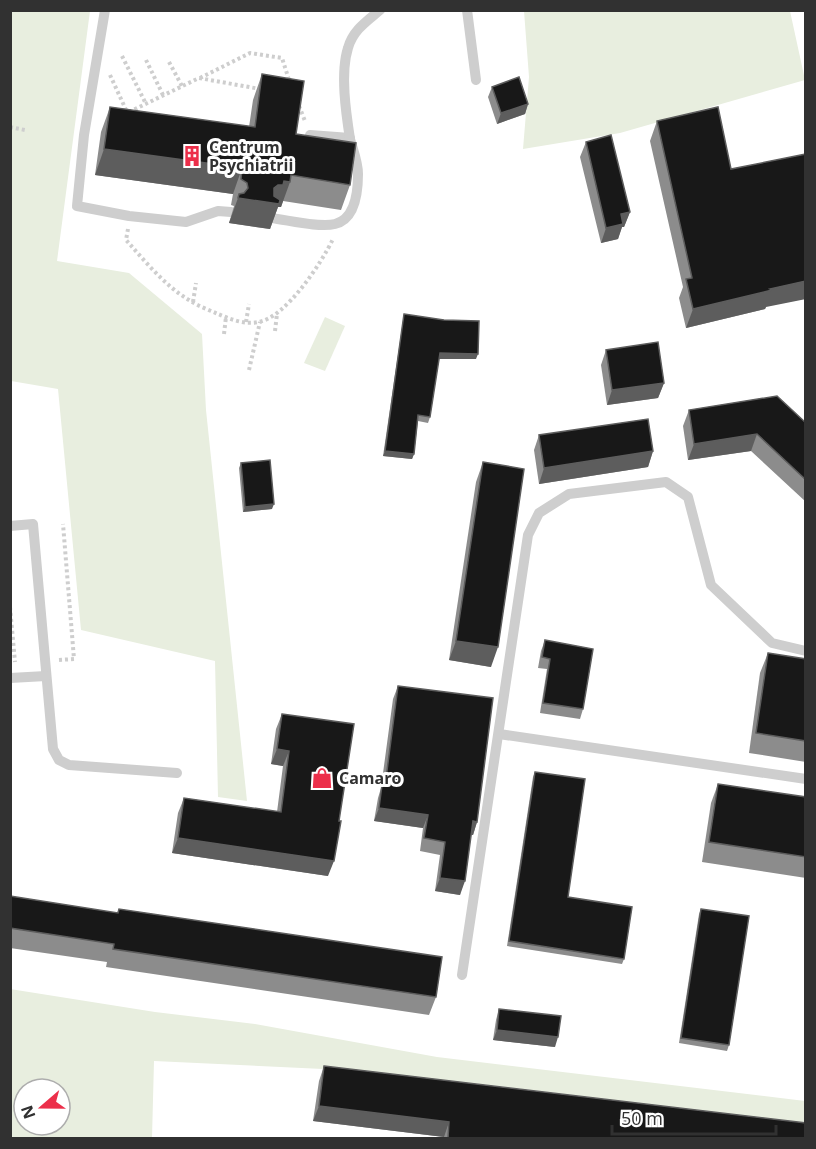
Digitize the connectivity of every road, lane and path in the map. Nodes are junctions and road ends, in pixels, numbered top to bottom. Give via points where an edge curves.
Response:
1 (105, 10) edge
2 (380, 10) edge
3 (467, 10) edge
4 (122, 56) dead end
5 (146, 60) dead end
6 (169, 62) dead end
7 (105, 66) dead end
8 (199, 78) junction
9 (476, 80) dead end
10 (182, 86) junction
11 (291, 86) edge
12 (263, 90) edge
13 (163, 95) junction
14 (146, 104) junction
15 (298, 105) edge
16 (128, 112) junction
17 (120, 116) edge
18 (10, 127) edge
19 (25, 130) dead end
20 (310, 135) joint
21 (350, 138) junction
22 (231, 212) dead end
23 (129, 216) junction
24 (271, 218) edge
25 (335, 224) junction
26 (196, 284) dead end
27 (193, 302) junction
28 (249, 304) dead end
29 (277, 314) junction
30 (226, 317) junction
31 (246, 322) junction
32 (260, 322) junction
33 (275, 331) dead end
34 (224, 334) dead end
35 (249, 370) dead end
36 (63, 524) dead end
37 (10, 526) edge
38 (10, 607) edge
39 (806, 651) edge
40 (45, 662) junction
41 (46, 676) junction
42 (14, 678) edge
43 (499, 734) junction
44 (177, 773) dead end
45 (806, 780) edge
46 (462, 975) dead end

1 - 23 lane via 84,135 77,206
2 - 21 lane via 358,28 347,49 344,85
3 - 9 lane
4 - 14 path
5 - 13 path
6 - 10 path
7 - 16 path
8 - 10 path
8 - 11 path via 250,53 282,58
8 - 12 path
10 - 13 path
13 - 14 path
14 - 16 path
15 - 20 path
16 - 17 path
18 - 19 path
20 - 21 lane
21 - 25 lane via 358,172 356,199 347,218
22 - 23 lane via 218,211 186,222
23 - 27 path via 126,240 169,284
24 - 25 lane
25 - 29 path via 336,233 313,275
26 - 27 path
27 - 30 path
28 - 31 path
29 - 32 path
29 - 33 path
30 - 31 path
30 - 34 path
31 - 32 path
32 - 35 path
36 - 40 path via 74,659
37 - 40 lane via 33,524
38 - 42 path
39 - 43 lane via 772,643 711,585 688,497 666,482 568,494 539,513 528,535
40 - 41 lane
41 - 42 lane
41 - 44 lane via 52,749 59,760 85,767
43 - 45 lane
43 - 46 lane

